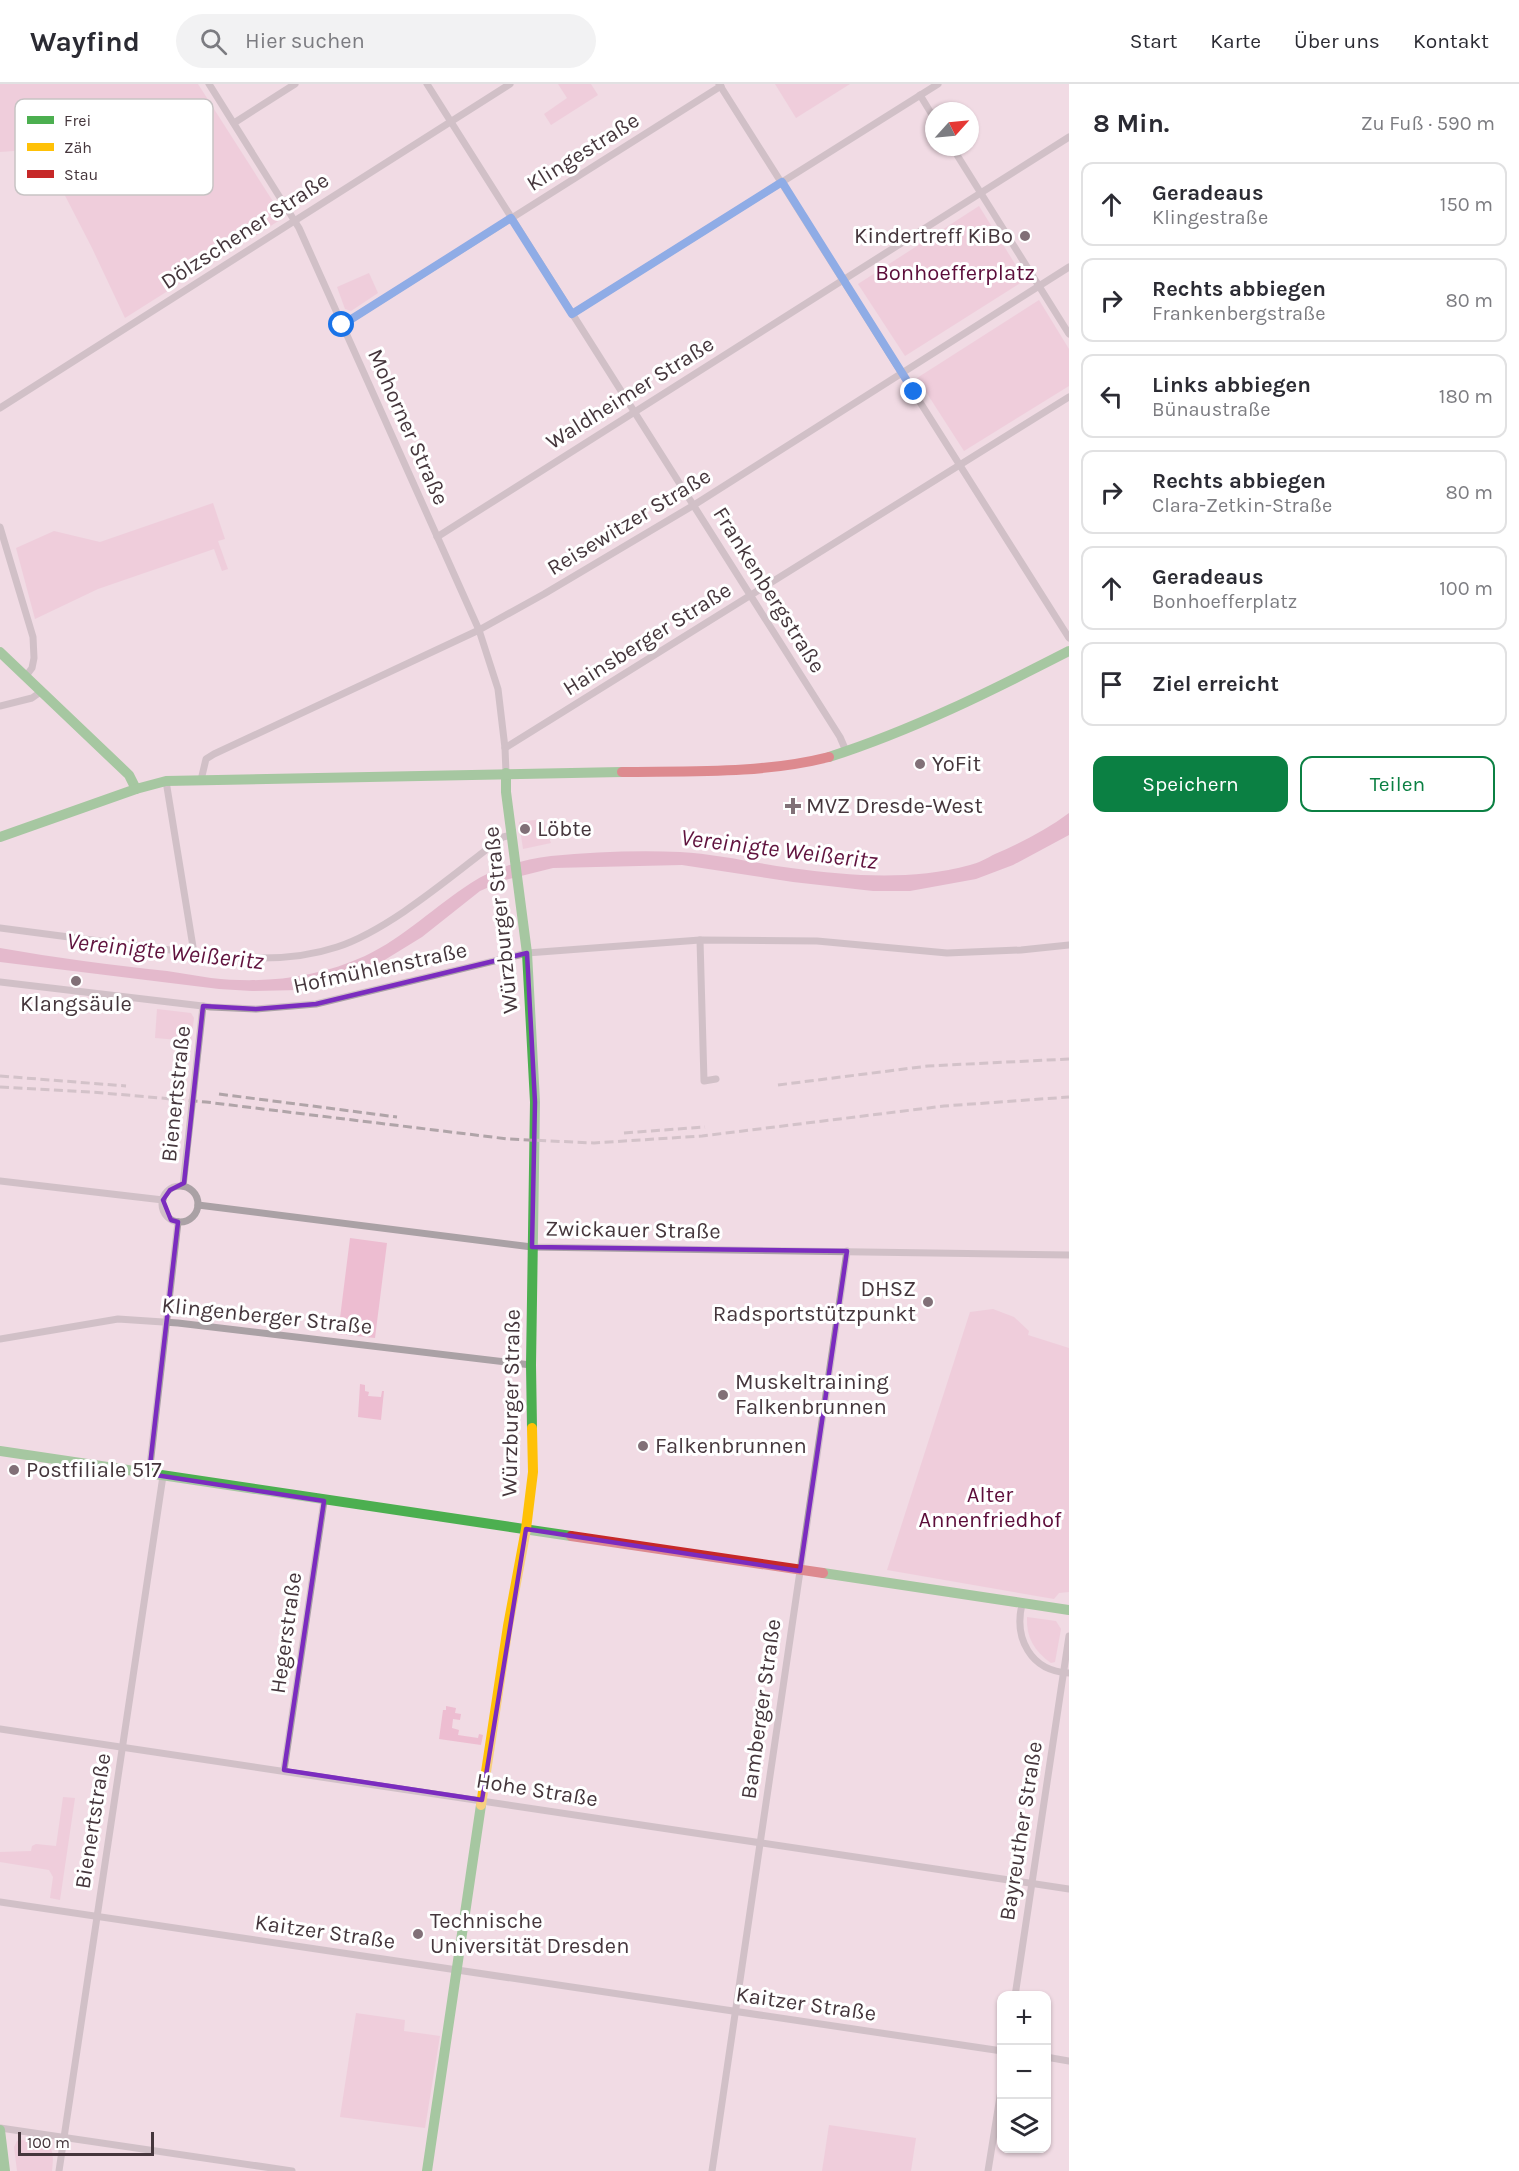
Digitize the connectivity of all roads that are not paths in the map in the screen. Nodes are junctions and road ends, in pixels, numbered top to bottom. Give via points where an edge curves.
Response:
1 (209, 84) edge
2 (295, 84) edge
3 (426, 84) edge
4 (510, 84) edge
5 (922, 84) edge
6 (938, 84) edge
7 (720, 85) edge
8 (927, 91) junction
9 (920, 95) junction
10 (925, 103) edge
11 (451, 122) junction
12 (234, 123) junction
13 (1069, 137) edge
14 (958, 156) edge
15 (782, 182) junction
16 (980, 192) junction
17 (511, 218) junction
18 (295, 220) junction
19 (1069, 267) edge
20 (842, 279) junction
21 (1039, 286) junction
22 (572, 314) junction
23 (342, 325) junction
24 (1069, 334) edge
25 (902, 372) junction
26 (1069, 397) edge
27 (0, 408) edge
28 (635, 411) junction
29 (960, 465) junction
30 (694, 505) junction
31 (0, 527) edge
32 (437, 537) junction
33 (751, 595) junction
34 (479, 630) junction
35 (1069, 638) edge
36 (1069, 651) edge
37 (0, 652) edge
38 (26, 676) junction
39 (42, 691) junction
40 (0, 706) edge
41 (505, 748) junction
42 (846, 751) junction
43 (506, 773) junction
44 (201, 780) junction
45 (166, 781) junction
46 (136, 789) junction
47 (512, 835) junction
48 (0, 837) edge
49 (0, 928) edge
50 (700, 940) junction
51 (1069, 945) edge
52 (194, 953) junction
53 (527, 953) junction
54 (0, 982) edge
55 (203, 1006) junction
56 (716, 1079) dead end
57 (0, 1181) edge
58 (183, 1186) junction
59 (163, 1200) junction
60 (198, 1205) junction
61 (178, 1222) junction
62 (532, 1247) junction
63 (847, 1251) junction
64 (1069, 1255) edge
65 (167, 1323) junction
66 (0, 1339) edge
67 (531, 1365) junction
68 (0, 1451) edge
69 (149, 1474) junction
70 (163, 1476) junction
71 (324, 1501) junction
72 (526, 1529) junction
73 (800, 1571) junction
74 (1022, 1604) junction
75 (1069, 1611) edge
76 (1069, 1636) edge
77 (1066, 1673) edge
78 (0, 1729) edge
79 (122, 1746) junction
80 (284, 1770) junction
81 (482, 1800) junction
82 (759, 1842) junction
83 (1032, 1883) junction
84 (1069, 1889) edge
85 (0, 1902) edge
86 (97, 1916) junction
87 (457, 1970) junction
88 (1016, 1991) edge
89 (735, 2012) junction
90 (997, 2050) edge
91 (1051, 2058) edge
92 (1069, 2061) edge
93 (1000, 2099) edge
94 (0, 2129) edge
95 (64, 2137) junction
96 (5, 2171) edge
97 (59, 2171) edge
98 (291, 2171) edge
99 (427, 2171) edge
100 (712, 2171) edge
101 (988, 2171) edge

1 - 12 street, Mohorner Straße
2 - 12 street
3 - 11 street, Frankenbergstraße
4 - 11 street, Dölzschener Straße
5 - 8 street
6 - 8 street
7 - 15 street
7 - 17 street, Klingestraße
8 - 9 street
9 - 10 street
9 - 15 street
11 - 17 street, Frankenbergstraße
11 - 18 street, Dölzschener Straße
12 - 18 street, Mohorner Straße
13 - 16 street
14 - 16 street
15 - 20 street
15 - 22 street
16 - 20 street
16 - 21 street
17 - 22 street, Frankenbergstraße
17 - 23 street, Klingestraße
18 - 23 street, Mohorner Straße
18 - 27 street, Dölzschener Straße
19 - 21 street, Reisewitzer Straße
20 - 25 street
20 - 28 street, Waldheimer Straße
21 - 24 street
21 - 25 street, Reisewitzer Straße
22 - 28 street, Frankenbergstraße
23 - 32 street, Mohorner Straße
25 - 29 street
25 - 30 street, Reisewitzer Straße
26 - 29 street
28 - 30 street, Frankenbergstraße
28 - 32 street, Waldheimer Straße
29 - 33 street, Hainsberger Straße
29 - 35 street
30 - 33 street, Frankenbergstraße
30 - 34 street, Reisewitzer Straße
31 - 38 street via 35,648 32,668
32 - 34 street, Mohorner Straße
33 - 41 street, Hainsberger Straße
33 - 42 street, Frankenbergstraße
34 - 41 street, Mohorner Straße via 498,689
34 - 44 street, Reisewitzer Straße via 214,754 206,759
36 - 42 street via 944,712
37 - 38 street
38 - 39 street
39 - 40 street via 33,698
39 - 46 street via 129,775
41 - 43 street, Mohorner Straße
42 - 43 street via 764,770
43 - 44 street
43 - 47 street, Würzburger Straße
44 - 45 street
45 - 46 street
45 - 52 street
46 - 48 street
47 - 52 street via 503,837 398,914 338,947 297,957 247,959
47 - 53 street, Würzburger Straße
49 - 52 street
50 - 51 street, Hofmühlenstraße via 817,941 947,953
50 - 53 street, Hofmühlenstraße
50 - 56 street via 704,1081
53 - 55 street, Hofmühlenstraße via 316,1004 256,1009
53 - 62 street, Würzburger Straße via 535,1102
54 - 55 street, Hofmühlenstraße
55 - 58 street, Bienertstraße
57 - 59 street
58 - 59 street via 170,1190
58 - 60 street via 195,1194
59 - 61 street via 166,1215
60 - 61 street via 192,1218
60 - 62 street, Zwickauer Straße
61 - 65 street
62 - 63 street, Zwickauer Straße
62 - 67 street, Würzburger Straße
63 - 64 street, Zwickauer Straße
63 - 73 street, Bamberger Straße
65 - 66 street, Klingenberger Straße via 118,1319
65 - 67 street, Klingenberger Straße
65 - 69 street
67 - 72 street, Würzburger Straße via 533,1472
68 - 69 street
69 - 70 street
70 - 71 street
70 - 79 street, Bienertstraße
71 - 72 street
71 - 80 street, Hegerstraße
72 - 73 street
72 - 81 street, Würzburger Straße
73 - 74 street
73 - 82 street, Bamberger Straße
74 - 75 street
74 - 77 street via 1019,1626 1027,1648 1041,1665
76 - 77 street, Bayreuther Straße
77 - 83 street, Bayreuther Straße
78 - 79 street, Hohe Straße
79 - 80 street, Hohe Straße
79 - 86 street, Bienertstraße
80 - 81 street, Hohe Straße
81 - 82 street, Hohe Straße
81 - 87 street, Würzburger Straße
82 - 83 street, Hohe Straße
82 - 89 street, Bamberger Straße
83 - 84 street, Hohe Straße
83 - 88 street, Bayreuther Straße
85 - 86 street, Kaitzer Straße
86 - 87 street, Kaitzer Straße
86 - 95 street, Bienertstraße
87 - 89 street, Kaitzer Straße
87 - 99 street, Würzburger Straße
89 - 90 street, Kaitzer Straße
89 - 100 street, Bamberger Straße
91 - 92 street
93 - 101 street
94 - 95 street
94 - 96 street
95 - 97 street, Bienertstraße
95 - 98 street

